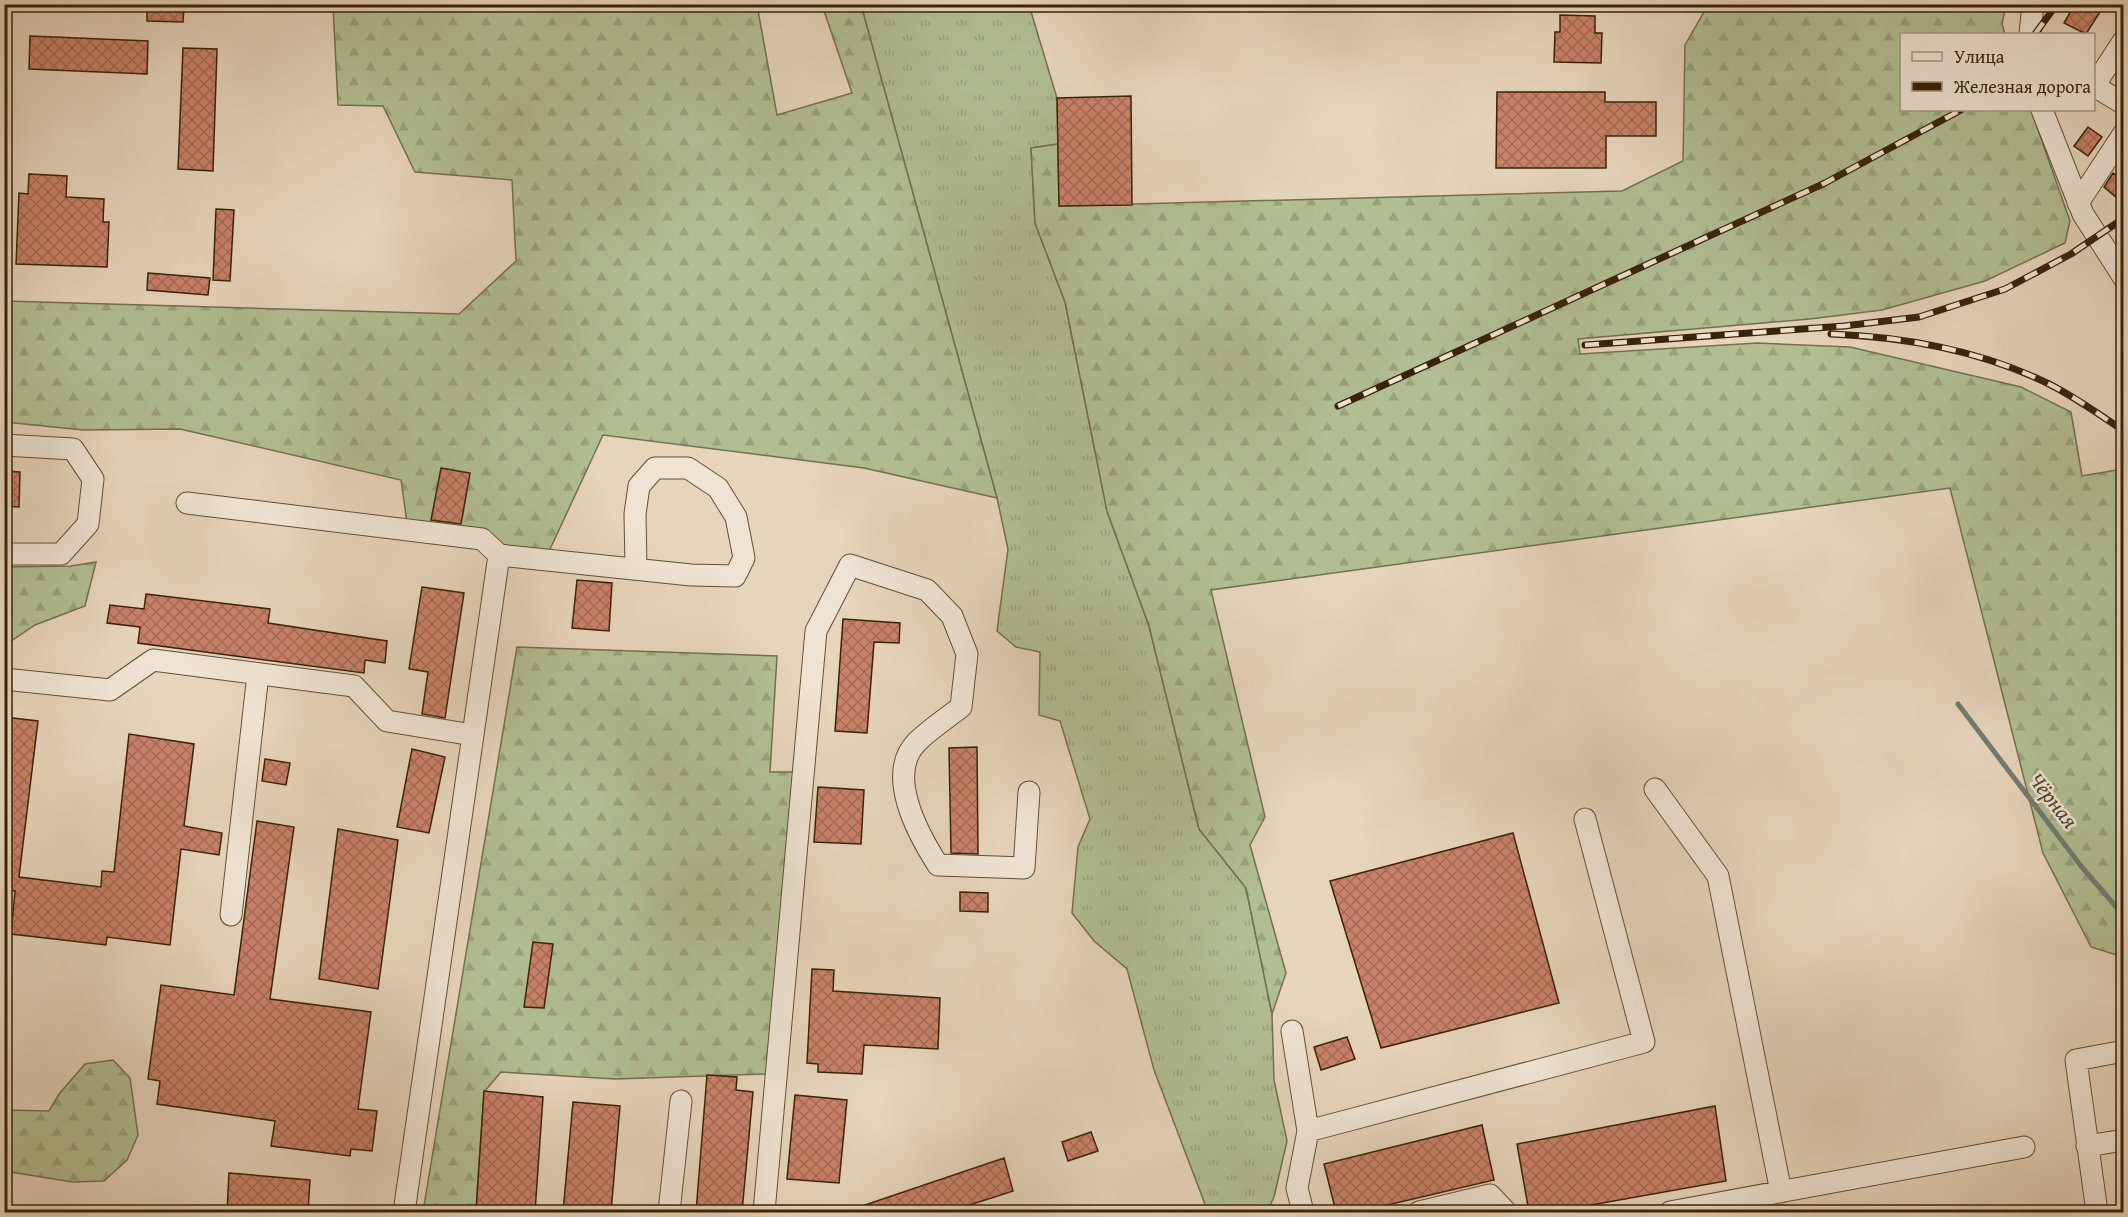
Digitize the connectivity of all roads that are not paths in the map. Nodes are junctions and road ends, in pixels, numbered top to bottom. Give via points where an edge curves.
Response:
1 (2033, 4) edge
2 (2030, 33) edge
3 (2124, 40) edge
4 (2095, 84) edge
5 (2095, 87) edge
6 (2124, 105) edge
7 (2042, 111) edge
8 (2124, 133) edge
9 (2078, 203) junction
10 (2124, 278) edge
11 (4, 445) edge
12 (187, 504) dead end
13 (4, 554) edge
14 (499, 555) junction
15 (636, 569) junction
16 (258, 674) junction
17 (4, 679) edge
18 (473, 735) junction
19 (1655, 789) dead end
20 (1029, 792) dead end
21 (1585, 819) dead end
22 (231, 915) dead end
23 (1292, 1031) dead end
24 (2124, 1051) edge
25 (681, 1101) dead end
26 (1308, 1131) junction
27 (2124, 1140) edge
28 (2087, 1146) junction
29 (2024, 1147) dead end
30 (1781, 1192) junction
31 (404, 1212) edge
32 (669, 1212) edge
33 (764, 1212) edge
34 (1303, 1212) edge
35 (1419, 1212) edge
36 (1506, 1212) edge
37 (1670, 1212) edge
38 (2097, 1212) edge

1 - 2 street
3 - 4 street
5 - 6 street
7 - 9 street
8 - 9 street
9 - 10 street
11 - 13 street via 73,449 93,479 88,524 61,554
12 - 14 street via 482,539
14 - 15 street
14 - 18 street
15 - 15 street via 639,486 655,468 688,468 718,488 736,517 744,558 735,576
16 - 17 street via 153,660 110,690
16 - 18 street via 354,686 387,721
16 - 22 street
18 - 31 street
19 - 30 street via 1718,876
20 - 33 street via 1024,868 938,865 919,837 908,804 903,767 916,743 961,707 967,654 952,616 927,590 850,565 816,631
21 - 26 street via 1644,1042
23 - 26 street
24 - 28 street via 2076,1059
25 - 32 street
26 - 34 street via 1297,1188
27 - 28 street
28 - 38 street
29 - 30 street
30 - 37 street
35 - 36 street via 1490,1196

